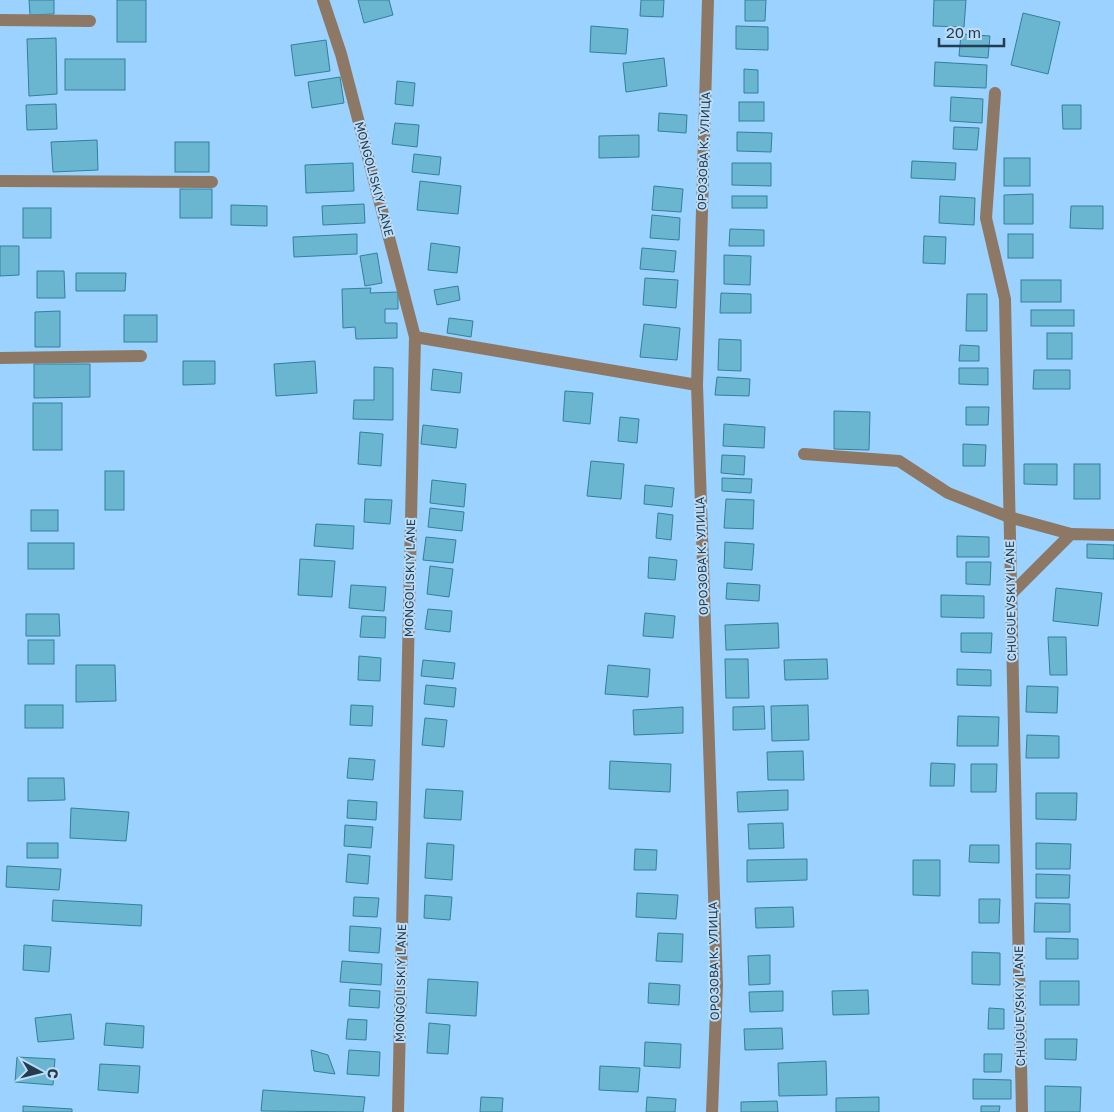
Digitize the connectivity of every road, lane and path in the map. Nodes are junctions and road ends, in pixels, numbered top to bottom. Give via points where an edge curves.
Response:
1 (323, 0) edge
2 (708, 0) edge
3 (0, 20) edge
4 (90, 21) dead end
5 (995, 93) dead end
6 (0, 181) edge
7 (212, 182) dead end
8 (415, 337) junction
9 (141, 356) dead end
10 (0, 358) edge
11 (697, 384) junction
12 (804, 454) dead end
13 (1010, 517) junction
14 (1071, 534) junction
15 (1114, 535) edge
16 (1011, 594) junction
17 (398, 1112) edge
18 (712, 1112) edge
19 (1022, 1112) edge

1 - 8 street, MONGOLISKIY LANE via 341,54
2 - 11 street, ОРОЗОВА К. УЛИЦА
3 - 4 street
5 - 13 street, CHUGUEVSKIY LANE via 986,218 1005,299
6 - 7 street
8 - 11 street
8 - 17 street, MONGOLISKIY LANE
9 - 10 street
11 - 18 street, ОРОЗОВА К. УЛИЦА via 717,985
12 - 13 street via 899,461 948,493
13 - 14 street
13 - 16 street, CHUGUEVSKIY LANE
14 - 15 street
14 - 16 street
16 - 19 street, CHUGUEVSKIY LANE

